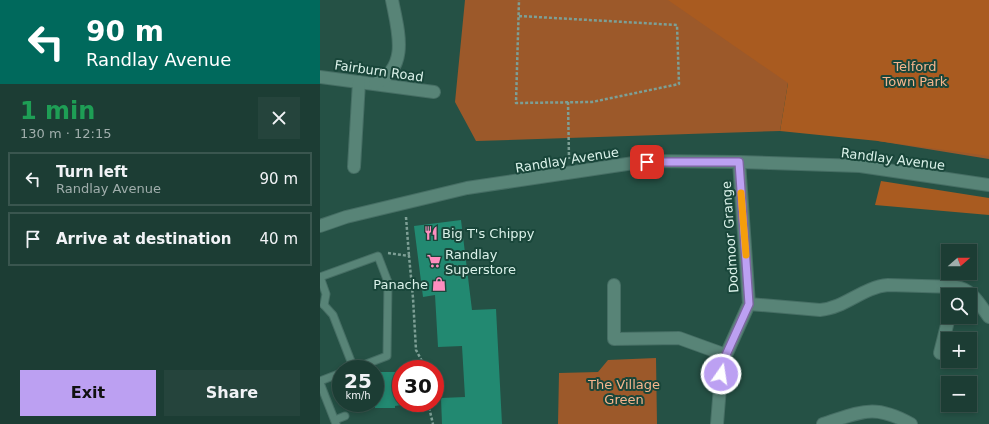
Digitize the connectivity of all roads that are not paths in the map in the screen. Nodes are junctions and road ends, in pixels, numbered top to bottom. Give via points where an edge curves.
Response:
1 (392, 0) edge
2 (320, 77) edge
3 (359, 82) junction
4 (375, 84) junction
5 (434, 92) dead end
6 (739, 162) junction
7 (354, 167) dead end
8 (989, 186) edge
9 (320, 226) edge
10 (320, 277) edge
11 (614, 285) dead end
12 (941, 290) edge
13 (977, 301) edge
14 (749, 304) junction
15 (322, 305) edge
16 (989, 317) edge
17 (946, 324) edge
18 (940, 353) dead end
19 (726, 355) junction
20 (350, 360) edge
21 (377, 360) edge
22 (332, 377) edge
23 (320, 382) edge
24 (345, 416) dead end
25 (335, 422) edge
26 (717, 424) edge
27 (823, 424) edge
28 (911, 424) edge

1 - 4 street via 399,36 398,58 391,73
2 - 3 street, Fairburn Road
3 - 4 street, Fairburn Road
3 - 7 street
4 - 5 street, Fairburn Road
6 - 8 street, Randlay Avenue via 860,166
6 - 9 street, Randlay Avenue via 647,162 467,188 346,217
6 - 14 street, Dodmoor Grange
10 - 15 lane via 326,294
10 - 21 lane via 378,256 388,282 387,356
11 - 19 street via 614,339 680,338
12 - 14 street via 879,286 837,307 820,310
13 - 16 street
14 - 19 street, Dodmoor Grange
15 - 20 lane via 333,315
17 - 18 street
19 - 26 street, Dodmoor Grange via 721,374
22 - 23 lane
23 - 25 lane
24 - 25 lane
27 - 28 street via 866,411 886,412

